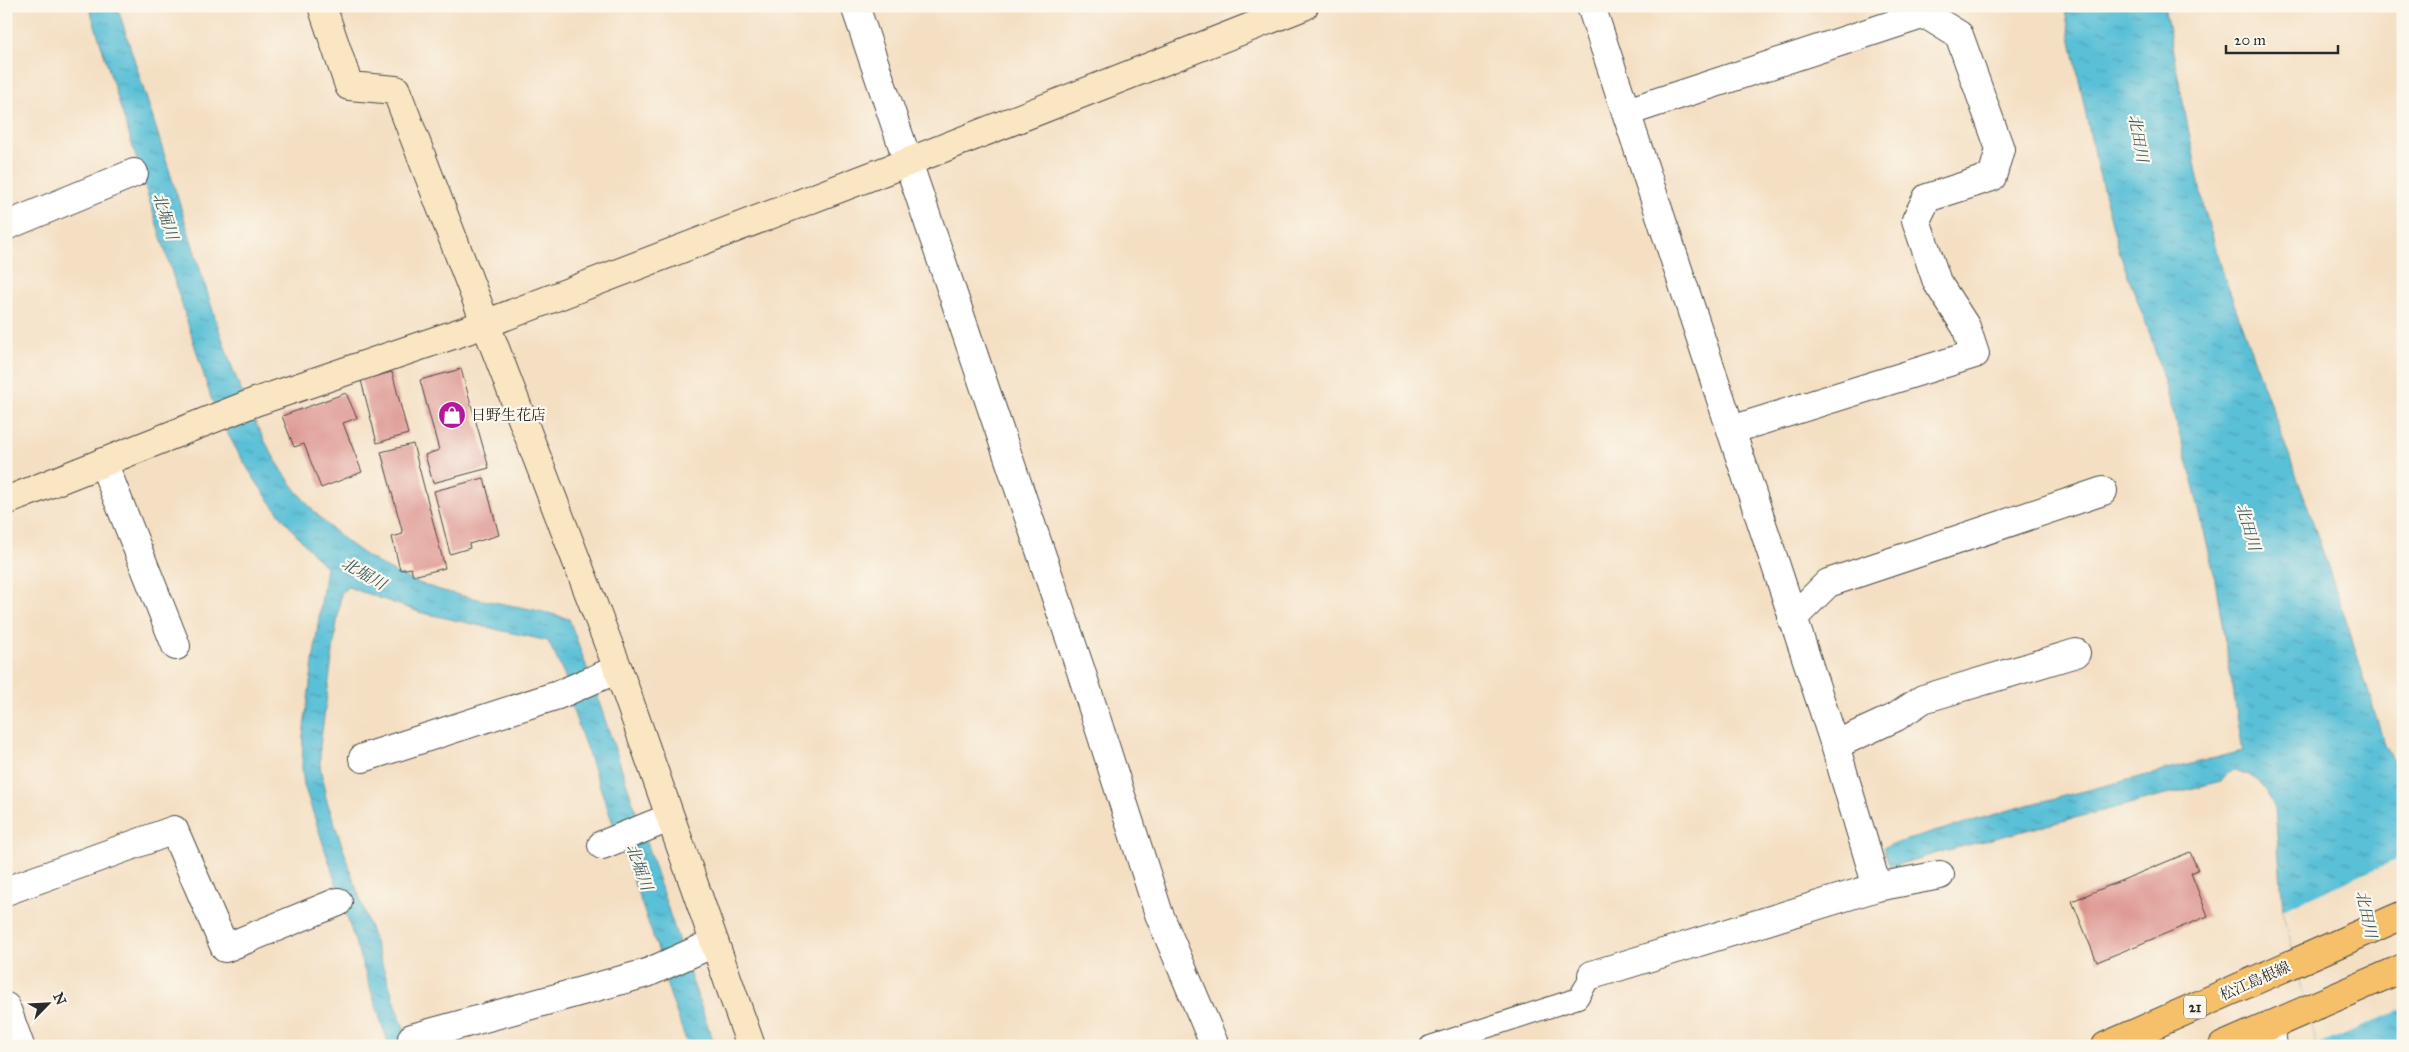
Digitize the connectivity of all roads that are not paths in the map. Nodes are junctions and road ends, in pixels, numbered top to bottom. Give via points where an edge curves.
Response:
1 (322, 6) edge
2 (855, 6) edge
3 (1304, 6) edge
4 (1591, 6) edge
5 (1627, 112) junction
6 (908, 162) junction
7 (134, 173) dead end
8 (6, 226) edge
9 (485, 324) junction
10 (1731, 430) junction
11 (103, 462) junction
12 (2103, 491) dead end
13 (6, 501) edge
14 (1792, 620) junction
15 (176, 646) dead end
16 (2076, 653) dead end
17 (607, 674) junction
18 (1835, 745) junction
19 (363, 758) dead end
20 (669, 818) junction
21 (602, 844) dead end
22 (1940, 875) dead end
23 (1877, 886) junction
24 (6, 891) edge
25 (338, 902) dead end
26 (2403, 914) edge
27 (714, 943) junction
28 (2403, 968) edge
29 (1592, 975) joint
30 (6, 1007) edge
31 (2278, 1029) edge
32 (412, 1038) dead end
33 (20, 1046) edge
34 (751, 1046) edge
35 (1215, 1046) edge
36 (1430, 1046) edge
37 (2106, 1046) edge
38 (2223, 1046) edge

1 - 9 street via 349,86 396,90
2 - 6 street
3 - 6 street
4 - 5 street
5 - 10 street
5 - 10 street via 1925,14 1958,35 2000,149 1992,176 1927,198 1916,220 1937,282 1966,327 1975,354
6 - 9 street
6 - 35 street via 1080,668 1159,914
7 - 8 street
9 - 11 street via 255,402
9 - 17 street
10 - 14 street
11 - 13 street
11 - 15 street
12 - 14 street via 1828,583
14 - 18 street
16 - 18 street via 1923,699 1896,717
17 - 19 street via 558,695
17 - 20 street
18 - 23 street
20 - 21 street
20 - 27 street
22 - 23 street
23 - 29 street
24 - 25 street via 174,830 225,948
26 - 37 main road, 松江島根線 / 21
27 - 32 street via 647,973
27 - 34 street
28 - 31 main road
29 - 36 lane via 1578,998
30 - 33 street
31 - 38 main road

